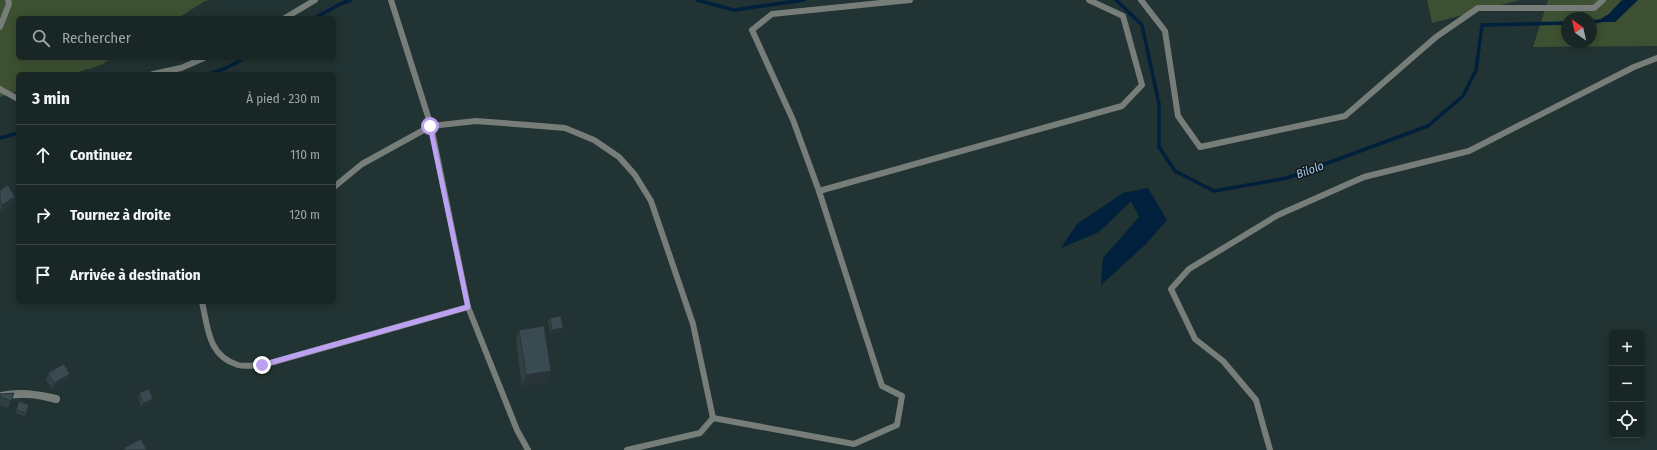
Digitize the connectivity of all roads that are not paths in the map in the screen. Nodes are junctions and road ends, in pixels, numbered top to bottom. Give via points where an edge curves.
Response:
1 (8, 0) edge
2 (315, 0) edge
3 (390, 0) edge
4 (910, 0) edge
5 (1089, 0) edge
6 (1141, 0) edge
7 (1603, 0) edge
8 (288, 16) edge
9 (0, 26) edge
10 (1657, 58) edge
11 (199, 60) edge
12 (163, 72) edge
13 (0, 89) edge
14 (16, 98) edge
15 (430, 126) junction
16 (336, 185) edge
17 (819, 190) junction
18 (202, 304) edge
19 (468, 307) junction
20 (0, 396) edge
21 (56, 399) dead end
22 (713, 418) junction
23 (528, 450) edge
24 (627, 450) edge
25 (1270, 450) edge

1 - 9 lane via 9,4
2 - 8 lane
3 - 15 lane
4 - 17 lane via 772,14 752,30 793,120
5 - 17 lane via 1123,16 1142,85 1122,106
6 - 7 lane via 1165,31 1178,116 1200,148 1345,116 1436,37 1478,8 1594,8
10 - 25 lane via 1634,67 1469,151 1364,177 1278,215 1190,269 1171,289 1195,339 1223,361 1256,400
11 - 12 lane
13 - 14 lane
15 - 16 lane via 362,164
15 - 19 lane
15 - 22 lane via 476,121 565,128 594,140 619,157 635,175 651,202 693,324
17 - 22 lane via 882,386 902,396 897,424 854,444
18 - 19 lane via 212,346 222,358 239,365 262,365
19 - 23 lane
20 - 21 street via 33,393
22 - 24 lane via 700,433

